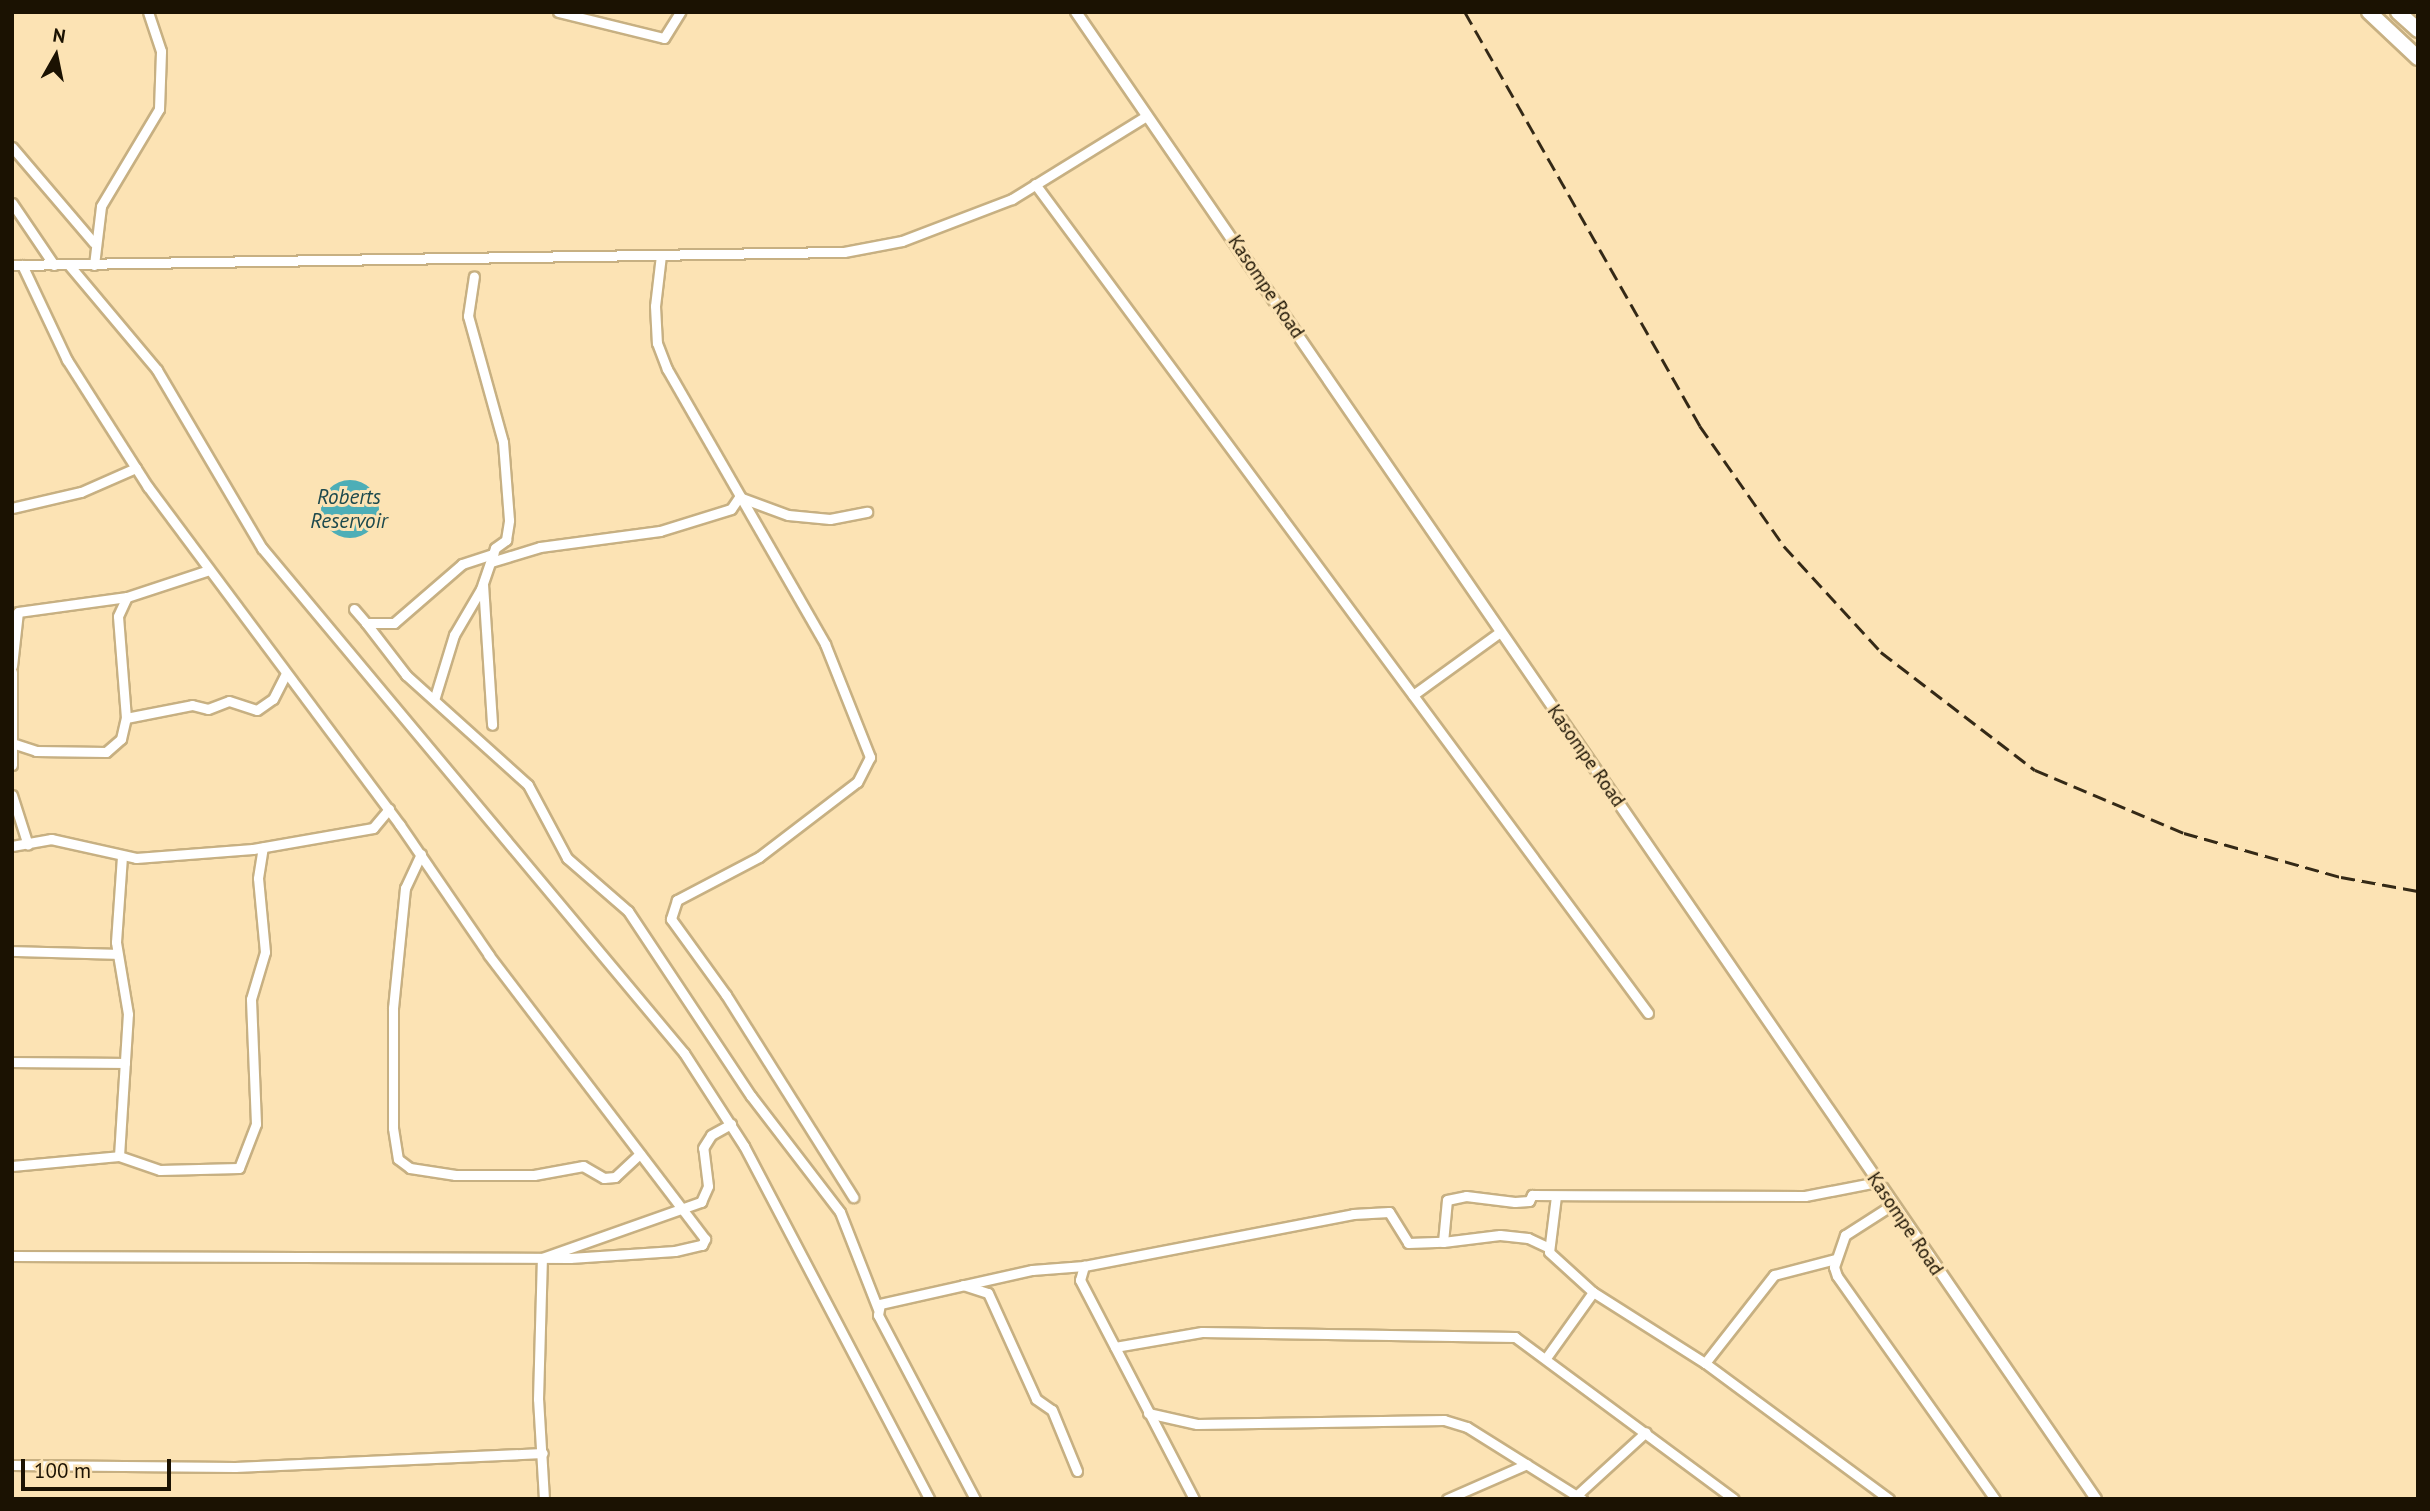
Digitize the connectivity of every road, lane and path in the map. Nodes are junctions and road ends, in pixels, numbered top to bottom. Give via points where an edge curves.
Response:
1 (148, 12) edge
2 (558, 12) edge
3 (680, 12) edge
4 (1076, 12) edge
5 (2369, 12) edge
6 (2398, 12) edge
7 (2418, 30) edge
8 (2418, 58) edge
9 (1145, 117) junction
10 (12, 147) edge
11 (1035, 184) junction
12 (12, 203) edge
13 (94, 243) junction
14 (661, 255) junction
15 (17, 265) edge
16 (54, 265) junction
17 (69, 265) junction
18 (93, 265) junction
19 (474, 276) dead end
20 (136, 468) junction
21 (739, 497) junction
22 (12, 508) edge
23 (867, 512) dead end
24 (492, 558) junction
25 (209, 570) junction
26 (483, 583) junction
27 (127, 597) junction
28 (354, 609) dead end
29 (366, 623) junction
30 (1500, 632) junction
31 (12, 666) edge
32 (12, 672) edge
33 (286, 673) junction
34 (1413, 695) junction
35 (435, 697) junction
36 (126, 718) junction
37 (492, 725) dead end
38 (13, 743) edge
39 (12, 765) edge
40 (12, 795) edge
41 (389, 809) junction
42 (28, 845) junction
43 (12, 846) edge
44 (262, 848) junction
45 (421, 854) junction
46 (122, 856) junction
47 (12, 951) edge
48 (117, 954) junction
49 (1648, 1013) dead end
50 (12, 1062) edge
51 (125, 1063) junction
52 (731, 1124) junction
53 (640, 1154) junction
54 (119, 1156) junction
55 (12, 1166) edge
56 (1877, 1182) junction
57 (1556, 1196) junction
58 (853, 1197) dead end
59 (1892, 1205) junction
60 (685, 1207) junction
61 (1443, 1242) junction
62 (1549, 1248) junction
63 (12, 1256) edge
64 (542, 1258) junction
65 (1836, 1259) junction
66 (1084, 1266) junction
67 (961, 1284) junction
68 (1593, 1292) junction
69 (878, 1309) junction
70 (1115, 1347) junction
71 (1546, 1358) junction
72 (1706, 1363) junction
73 (1148, 1413) junction
74 (1646, 1432) junction
75 (543, 1453) junction
76 (1527, 1464) junction
77 (12, 1465) edge
78 (1077, 1471) dead end
79 (1579, 1497) edge
80 (544, 1499) edge
81 (929, 1499) edge
82 (975, 1499) edge
83 (1194, 1499) edge
84 (1447, 1499) edge
85 (1734, 1499) edge
86 (1889, 1499) edge
87 (1995, 1499) edge
88 (2096, 1499) edge

1 - 13 street via 161,51 159,109 108,191
2 - 3 street via 664,38
4 - 9 street, Kasompe Road
5 - 8 highway
6 - 7 highway
9 - 11 street
9 - 30 street, Kasompe Road
10 - 13 street
11 - 14 street via 976,215 856,250
11 - 34 street
12 - 16 street
13 - 18 street
14 - 18 street
14 - 21 street via 657,344
15 - 16 street
15 - 20 street via 66,360
16 - 17 street
17 - 18 street
17 - 52 street via 157,370 262,548 684,1053
19 - 24 street via 468,316 503,442 509,485 506,540
20 - 22 street via 81,492
20 - 25 street
21 - 23 street via 788,515 830,519
21 - 24 street via 731,509 660,531
21 - 58 street via 825,643 867,744 868,770 759,857 677,900 671,919 726,995
24 - 26 street
24 - 29 street via 462,564 394,623
25 - 27 street
25 - 33 street
26 - 35 street via 454,635
26 - 37 street
27 - 31 street via 18,612
27 - 36 street via 118,615
28 - 29 street
29 - 35 street via 406,675
30 - 34 street
30 - 56 street, Kasompe Road
32 - 38 street
33 - 36 street via 272,699 257,710 229,701 208,709 192,705
33 - 41 street
34 - 49 street
35 - 69 street via 500,765 528,785 574,866 608,888 628,911 715,1034 751,1096 840,1212 873,1286
36 - 38 street via 121,739 106,752 36,751
38 - 39 street
40 - 42 street
41 - 44 street via 373,828
41 - 45 street
42 - 43 street
42 - 46 street via 51,839
44 - 46 street
44 - 54 street via 258,878 265,952 251,999 256,1124 247,1159 239,1168 214,1173 160,1170
45 - 53 street via 489,955
45 - 53 street via 405,888 393,1008 393,1128 398,1159 410,1168 455,1175 534,1175 583,1166 604,1178 615,1177
46 - 48 street
47 - 48 street
48 - 51 street via 127,990
50 - 51 street
51 - 54 street
52 - 60 street via 706,1140 706,1195
52 - 81 street
53 - 60 street
54 - 55 street
56 - 57 street via 1805,1196
56 - 59 street, Kasompe Road
57 - 61 street via 1532,1195 1529,1201 1515,1202 1447,1200
57 - 62 street
59 - 65 street via 1845,1235
59 - 88 street, Kasompe Road
60 - 64 street
60 - 64 street via 703,1232 702,1245
61 - 62 street via 1500,1235 1528,1238
61 - 66 street via 1408,1243 1389,1212 1353,1214
62 - 68 street via 1550,1256
63 - 64 street
64 - 75 street via 538,1387
65 - 72 street via 1774,1275
65 - 87 street via 1838,1276 1858,1311
66 - 67 street
66 - 70 street via 1080,1280
67 - 69 street via 888,1299
67 - 78 street via 988,1293 1037,1399 1052,1410
68 - 71 street
68 - 72 street
69 - 82 street
70 - 71 street via 1202,1332 1508,1335
70 - 73 street
71 - 74 street
72 - 86 street
73 - 76 street via 1197,1424 1444,1420 1467,1427
73 - 83 street
74 - 79 street
74 - 85 street
75 - 77 street via 235,1467
75 - 80 street
76 - 79 street
76 - 84 street

